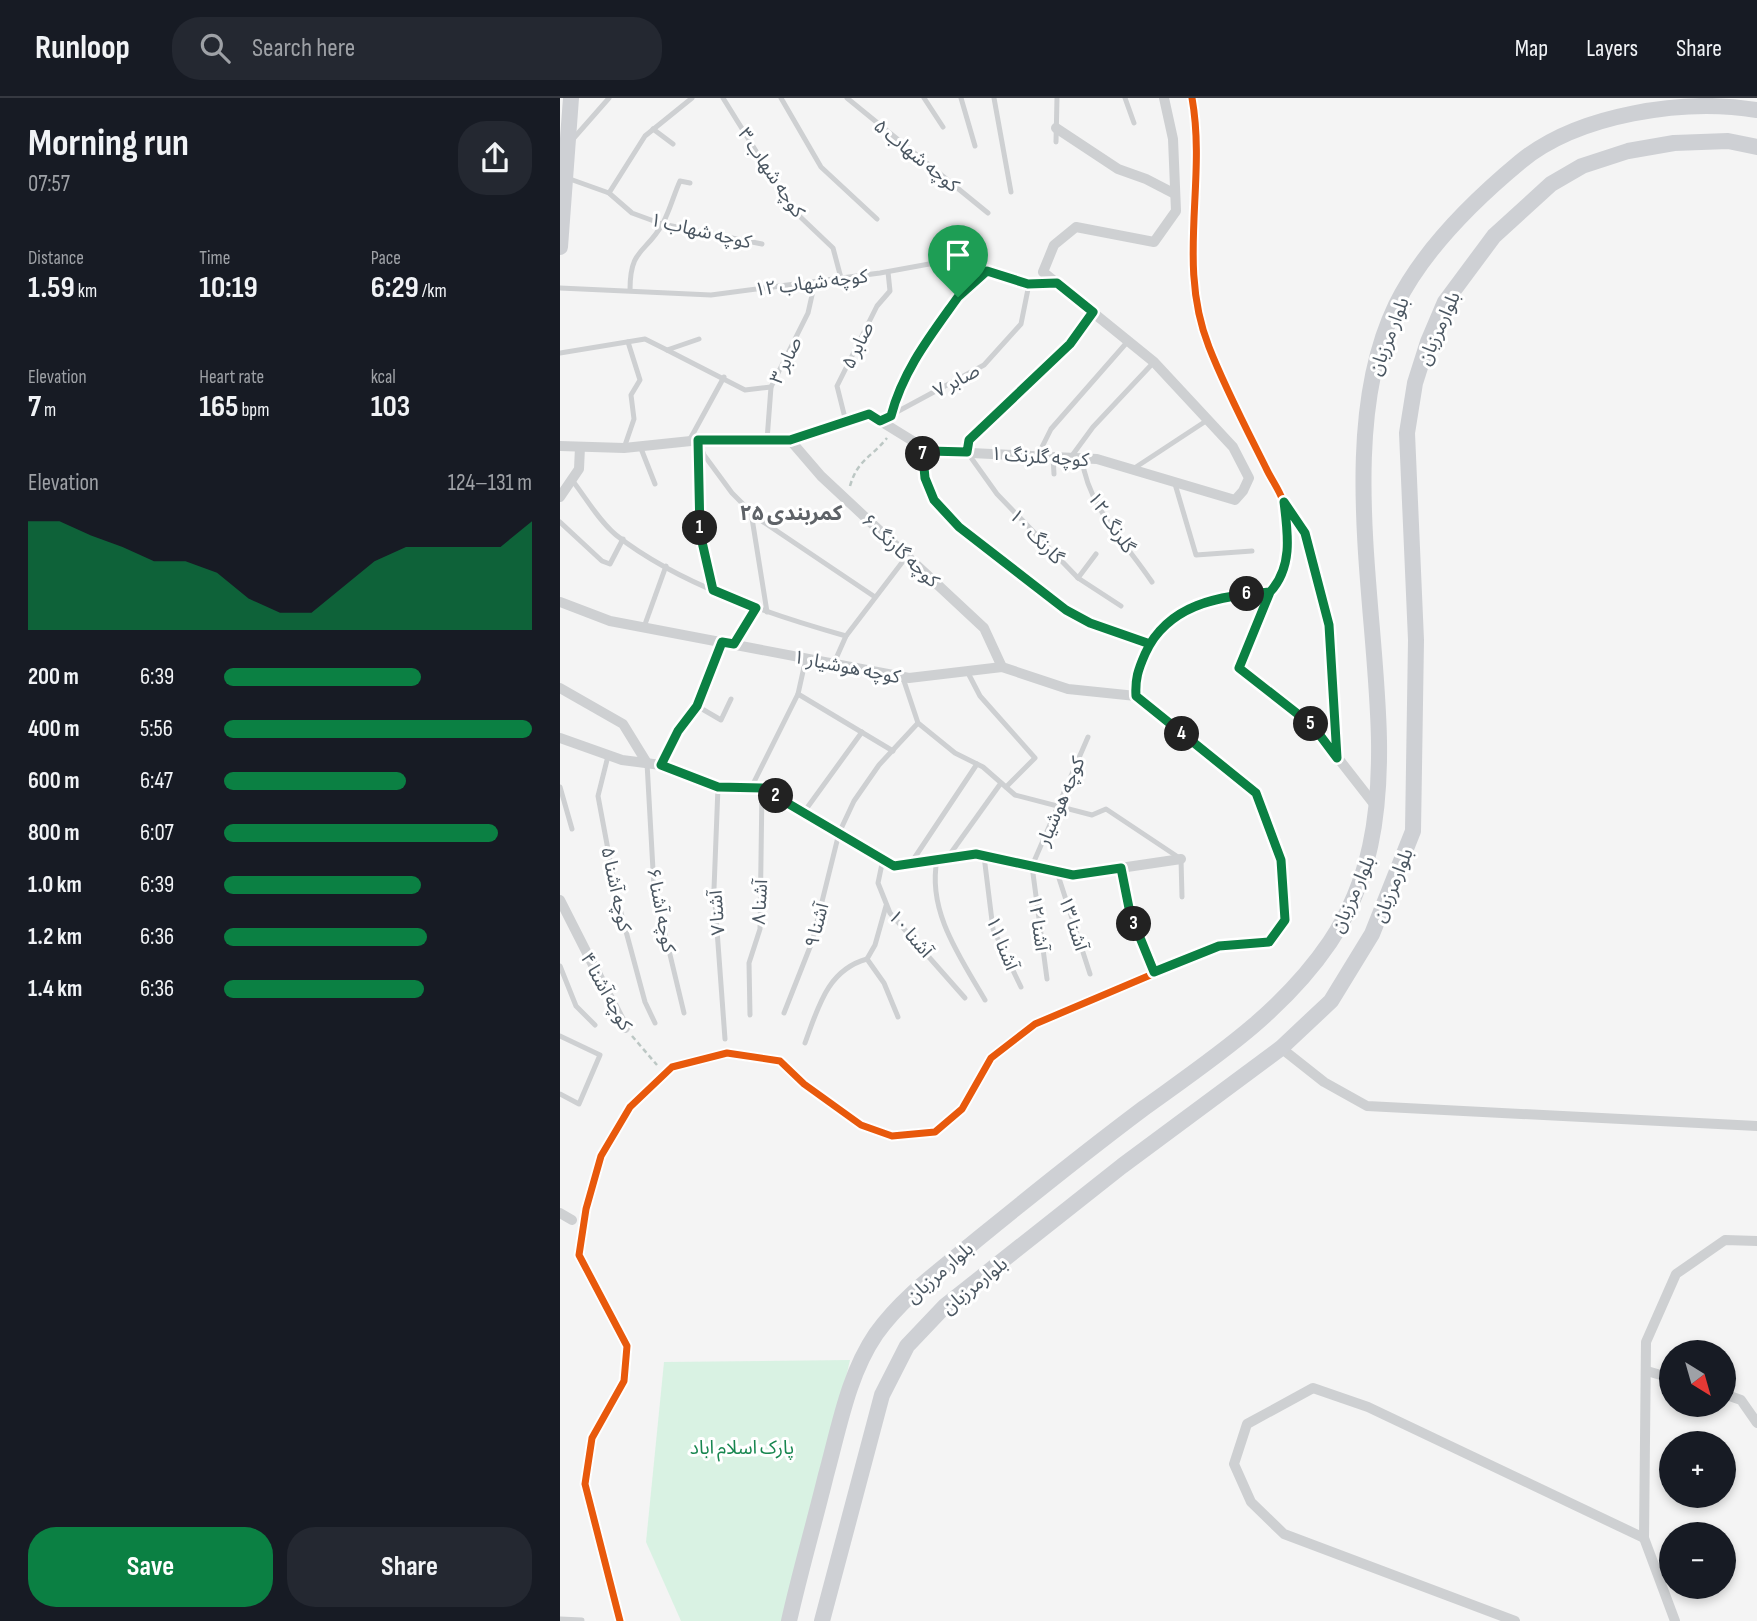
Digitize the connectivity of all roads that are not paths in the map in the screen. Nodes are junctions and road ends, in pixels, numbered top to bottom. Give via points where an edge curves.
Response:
1 (571, 98) edge
2 (609, 98) edge
3 (692, 98) edge
4 (723, 98) edge
5 (781, 98) edge
6 (848, 98) edge
7 (924, 98) edge
8 (961, 98) edge
9 (994, 98) edge
10 (1057, 98) edge
11 (1125, 98) edge
12 (1164, 98) edge
13 (1192, 98) edge
14 (1757, 110) edge
15 (1134, 123) dead end
16 (943, 128) dead end
17 (1056, 128) junction
18 (653, 129) junction
19 (1056, 142) dead end
20 (569, 144) junction
21 (673, 144) dead end
22 (975, 146) dead end
23 (1757, 147) edge
24 (565, 175) edge
25 (690, 183) dead end
26 (1011, 192) dead end
27 (609, 193) junction
28 (1175, 194) junction
29 (988, 213) dead end
30 (877, 219) dead end
31 (662, 224) junction
32 (762, 244) dead end
33 (560, 247) edge
34 (987, 271) junction
35 (888, 272) junction
36 (841, 278) junction
37 (815, 282) junction
38 (1057, 283) junction
39 (1028, 284) junction
40 (560, 288) edge
41 (630, 290) junction
42 (1093, 312) junction
43 (699, 339) dead end
44 (1129, 340) junction
45 (628, 342) junction
46 (667, 350) junction
47 (560, 353) edge
48 (1154, 362) junction
49 (724, 377) junction
50 (771, 387) junction
51 (891, 416) junction
52 (880, 421) junction
53 (1206, 421) junction
54 (846, 422) junction
55 (767, 440) junction
56 (790, 440) junction
57 (693, 441) junction
58 (560, 446) edge
59 (640, 446) junction
60 (580, 447) junction
61 (922, 447) junction
62 (624, 448) junction
63 (967, 452) junction
64 (1038, 455) junction
65 (1053, 456) junction
66 (1076, 458) junction
67 (1133, 469) junction
68 (1054, 474) dead end
69 (1174, 480) junction
70 (572, 481) junction
71 (654, 484) dead end
72 (560, 498) edge
73 (1284, 502) junction
74 (751, 511) junction
75 (560, 522) edge
76 (623, 540) junction
77 (1252, 551) dead end
78 (1096, 554) dead end
79 (907, 556) junction
80 (666, 566) junction
81 (1078, 578) junction
82 (1152, 582) dead end
83 (713, 590) junction
84 (1270, 592) junction
85 (875, 597) junction
86 (560, 602) edge
87 (1121, 606) dead end
88 (756, 608) junction
89 (767, 612) junction
90 (644, 627) junction
91 (846, 636) junction
92 (722, 642) junction
93 (734, 644) junction
94 (1150, 644) junction
95 (806, 658) junction
96 (834, 663) junction
97 (1002, 667) junction
98 (967, 671) junction
99 (902, 677) junction
100 (560, 688) edge
101 (798, 694) junction
102 (1136, 696) junction
103 (731, 699) dead end
104 (697, 706) junction
105 (918, 723) junction
106 (862, 732) junction
107 (1088, 737) dead end
108 (560, 738) edge
109 (893, 751) junction
110 (609, 753) junction
111 (1337, 758) junction
112 (647, 763) junction
113 (977, 764) junction
114 (661, 765) junction
115 (1004, 785) junction
116 (560, 787) edge
117 (718, 787) junction
118 (757, 788) junction
119 (1058, 807) junction
120 (1378, 811) junction
121 (804, 813) junction
122 (572, 829) dead end
123 (839, 833) junction
124 (984, 856) junction
125 (883, 859) junction
126 (942, 859) junction
127 (1181, 859) junction
128 (911, 863) junction
129 (1032, 866) junction
130 (1121, 868) junction
131 (1058, 872) junction
132 (1182, 897) dead end
133 (560, 901) edge
134 (887, 904) junction
135 (867, 959) junction
136 (560, 966) edge
137 (1154, 972) junction
138 (1090, 974) dead end
139 (1047, 979) dead end
140 (1021, 986) dead end
141 (965, 998) dead end
142 (985, 1000) dead end
143 (684, 1013) dead end
144 (784, 1013) dead end
145 (750, 1014) dead end
146 (898, 1017) dead end
147 (655, 1023) dead end
148 (595, 1025) dead end
149 (625, 1028) road end
150 (560, 1036) edge
151 (725, 1039) dead end
152 (804, 1043) dead end
153 (1282, 1048) junction
154 (560, 1094) edge
155 (1757, 1126) edge
156 (560, 1213) edge
157 (572, 1220) dead end
158 (1757, 1241) edge
159 (1647, 1371) junction
160 (1659, 1374) edge
161 (1736, 1398) edge
162 (1757, 1423) edge
163 (1644, 1538) junction
164 (560, 1619) edge
165 (582, 1620) edge
166 (620, 1621) edge
167 (789, 1621) edge
168 (822, 1621) edge
169 (1515, 1621) edge
170 (1675, 1621) edge

1 - 20 main road
2 - 20 lane
3 - 18 lane
4 - 36 lane, کوچه شهاب ۳ via 792,209 833,248
5 - 30 lane via 821,167
6 - 29 lane, کوچه شهاب ۵
7 - 16 lane
8 - 22 lane
9 - 26 lane
10 - 17 lane
11 - 15 lane
12 - 28 street via 1173,139
13 - 73 street via 1198,134 1192,219 1194,300 1209,346
14 - 120 main road, بلوار مرزبان via 1735,104 1666,103 1587,125 1538,148 1470,204 1396,304 1371,377 1363,439 1378,695
17 - 19 lane
17 - 28 street via 1118,169
18 - 21 lane
18 - 27 lane
20 - 24 main road
23 - 153 main road, بلوارمرزبان via 1728,141 1674,143 1582,166 1551,184 1494,236 1445,302 1415,383 1408,433 1416,640 1413,831 1372,933 1331,1000
24 - 27 lane, کوچه شهاب ۱
24 - 33 main road
25 - 31 lane via 680,181
27 - 31 lane, کوچه شهاب ۱ via 632,213
28 - 38 street via 1176,211 1154,242 1076,227 1054,244 1043,272
31 - 32 lane, کوچه شهاب ۱
31 - 41 lane via 630,267
34 - 35 lane, کوچه شهاب ۱۲ via 951,260
34 - 39 lane, کوچه شهاب ۱۲
34 - 51 lane via 958,297 919,351 898,389
35 - 36 lane, کوچه شهاب ۱۲
35 - 54 lane, صابر ۵ via 890,291 877,306 837,386
36 - 37 lane, کوچه شهاب ۱۲
37 - 41 lane, کوچه شهاب ۱۲ via 710,295
37 - 50 lane, صابر ۳ via 808,313
38 - 39 lane, کوچه شهاب ۱۲
38 - 42 street
39 - 51 lane, صابر ۷ via 1021,324 984,365
40 - 41 lane, کوچه شهاب ۱۲
42 - 44 street
42 - 63 lane via 1070,344 969,440
43 - 46 lane
44 - 48 street
44 - 64 lane via 1051,429
45 - 46 lane via 645,339
45 - 47 lane
45 - 62 lane via 640,380 631,395 634,419
46 - 49 lane
48 - 53 street
48 - 66 lane via 1093,427
49 - 50 lane via 745,390
49 - 57 lane
50 - 55 lane, صابر ۳
51 - 52 lane, صابر ۷
52 - 54 street via 869,414
52 - 61 street, کوچه گلرنگ ۱
53 - 67 lane
53 - 69 street, کوچه گلرنگ ۱ via 1233,447 1249,478 1244,491 1235,500
54 - 56 street
55 - 56 street
55 - 57 street
56 - 79 street, کوچه گارنگ ۶
57 - 59 street
57 - 74 lane
57 - 83 lane via 700,533
58 - 60 street
59 - 62 street
59 - 71 lane
60 - 62 street
60 - 70 street via 579,470
61 - 63 street, کوچه گلرنگ ۱
61 - 94 lane via 925,478 934,500 959,527 1066,610
63 - 64 street, کوچه گلرنگ ۱
63 - 81 lane, گارنگ ۱۰ via 997,494
64 - 65 street, کوچه گلرنگ ۱
65 - 66 street, کوچه گلرنگ ۱
65 - 68 lane
66 - 67 street, کوچه گلرنگ ۱
66 - 82 lane, گلرنگ ۱۲ via 1102,514
67 - 69 street, کوچه گلرنگ ۱
69 - 77 lane via 1196,555
70 - 72 street
70 - 76 lane
73 - 84 street via 1289,538 1285,565
73 - 111 street via 1305,533 1329,625
74 - 85 lane
74 - 89 lane
75 - 76 lane via 610,565
76 - 80 lane
78 - 81 lane
79 - 85 lane
79 - 97 street, کوچه گارنگ ۶ via 984,628
80 - 83 lane
80 - 90 lane
81 - 87 lane, گارنگ ۱۰
83 - 88 lane
84 - 94 street via 1228,595 1181,611 1158,630
84 - 111 street via 1239,668 1313,726
85 - 91 lane
86 - 90 street, کوچه هوشیار ۱ via 610,621
88 - 89 lane
88 - 93 lane
89 - 91 lane
90 - 92 street, کوچه هوشیار ۱
91 - 96 lane
92 - 93 street, کوچه هوشیار ۱
92 - 104 lane
93 - 95 street, کوچه هوشیار ۱
94 - 102 street via 1135,677
95 - 96 street, کوچه هوشیار ۱
95 - 101 lane
96 - 99 street, کوچه هوشیار ۱
97 - 98 street, کوچه هوشیار ۱
97 - 102 street, کوچه هوشیار ۱ via 1068,689
98 - 99 street, کوچه هوشیار ۱
98 - 115 lane via 980,696 1035,758
99 - 105 lane
100 - 112 street via 623,724
101 - 106 lane
101 - 118 lane
102 - 137 street via 1256,793 1281,860 1285,920 1269,942 1219,946
103 - 104 lane via 721,720
104 - 114 lane
105 - 109 lane, آشنا ۹
105 - 113 lane via 955,753
106 - 109 lane
106 - 121 lane
107 - 119 lane, کوچه هوشیار
108 - 110 street
109 - 123 lane, آشنا ۹ via 854,801
110 - 112 street
110 - 147 lane, کوچه آشنا ۵ via 598,796 617,898
111 - 120 street
112 - 114 street
112 - 143 lane, کوچه آشنا ۶ via 653,888
113 - 115 lane
113 - 128 lane
114 - 117 street
115 - 119 lane via 1015,795
115 - 126 lane
116 - 122 lane
117 - 118 street
117 - 151 lane, آشنا ۷ via 714,889
118 - 121 street
118 - 145 lane, آشنا ۸ via 760,929 749,963
119 - 127 lane via 1093,815 1106,809
119 - 129 lane, کوچه هوشیار
120 - 167 main road, بلوار مرزبان via 1363,877 1332,939 1292,992 1247,1032 1064,1168 912,1293 875,1336 847,1395
121 - 123 street
123 - 125 street
123 - 144 lane, آشنا ۹ via 812,942
124 - 126 street
124 - 129 street
124 - 140 lane, آشنا ۱۱ via 993,929
125 - 128 street via 894,866
125 - 134 lane, آشنا ۱۰ via 878,883
126 - 128 street
126 - 142 lane, آشنا ۱۰ via 934,876 939,909 950,939
127 - 130 street
127 - 132 lane
129 - 131 street
129 - 139 lane, آشنا ۱۲
130 - 131 street via 1073,875
130 - 137 lane via 1130,913
131 - 138 lane, آشنا ۱۳
133 - 149 street, کوچه آشنا ۴
134 - 135 lane
134 - 141 lane, آشنا ۱۰
135 - 146 lane via 884,983
135 - 152 lane via 850,964 826,988
136 - 148 lane via 576,1006
137 - 166 street via 1035,1024 991,1058 962,1110 935,1132 892,1136 861,1125 780,1061 727,1053 672,1067 630,1107 601,1156 579,1255 627,1346 624,1381 592,1438 585,1484
150 - 154 lane via 600,1055 579,1104
153 - 155 street via 1324,1082 1367,1106
153 - 168 main road, بلوارمرزبان via 1122,1166 945,1306 907,1346 882,1395
156 - 157 street
158 - 159 street via 1725,1240 1676,1274 1646,1342
159 - 160 street
159 - 163 street
161 - 162 street
163 - 169 street via 1368,1407 1313,1388 1247,1424 1234,1464 1251,1502 1284,1534
163 - 170 street
164 - 165 lane

